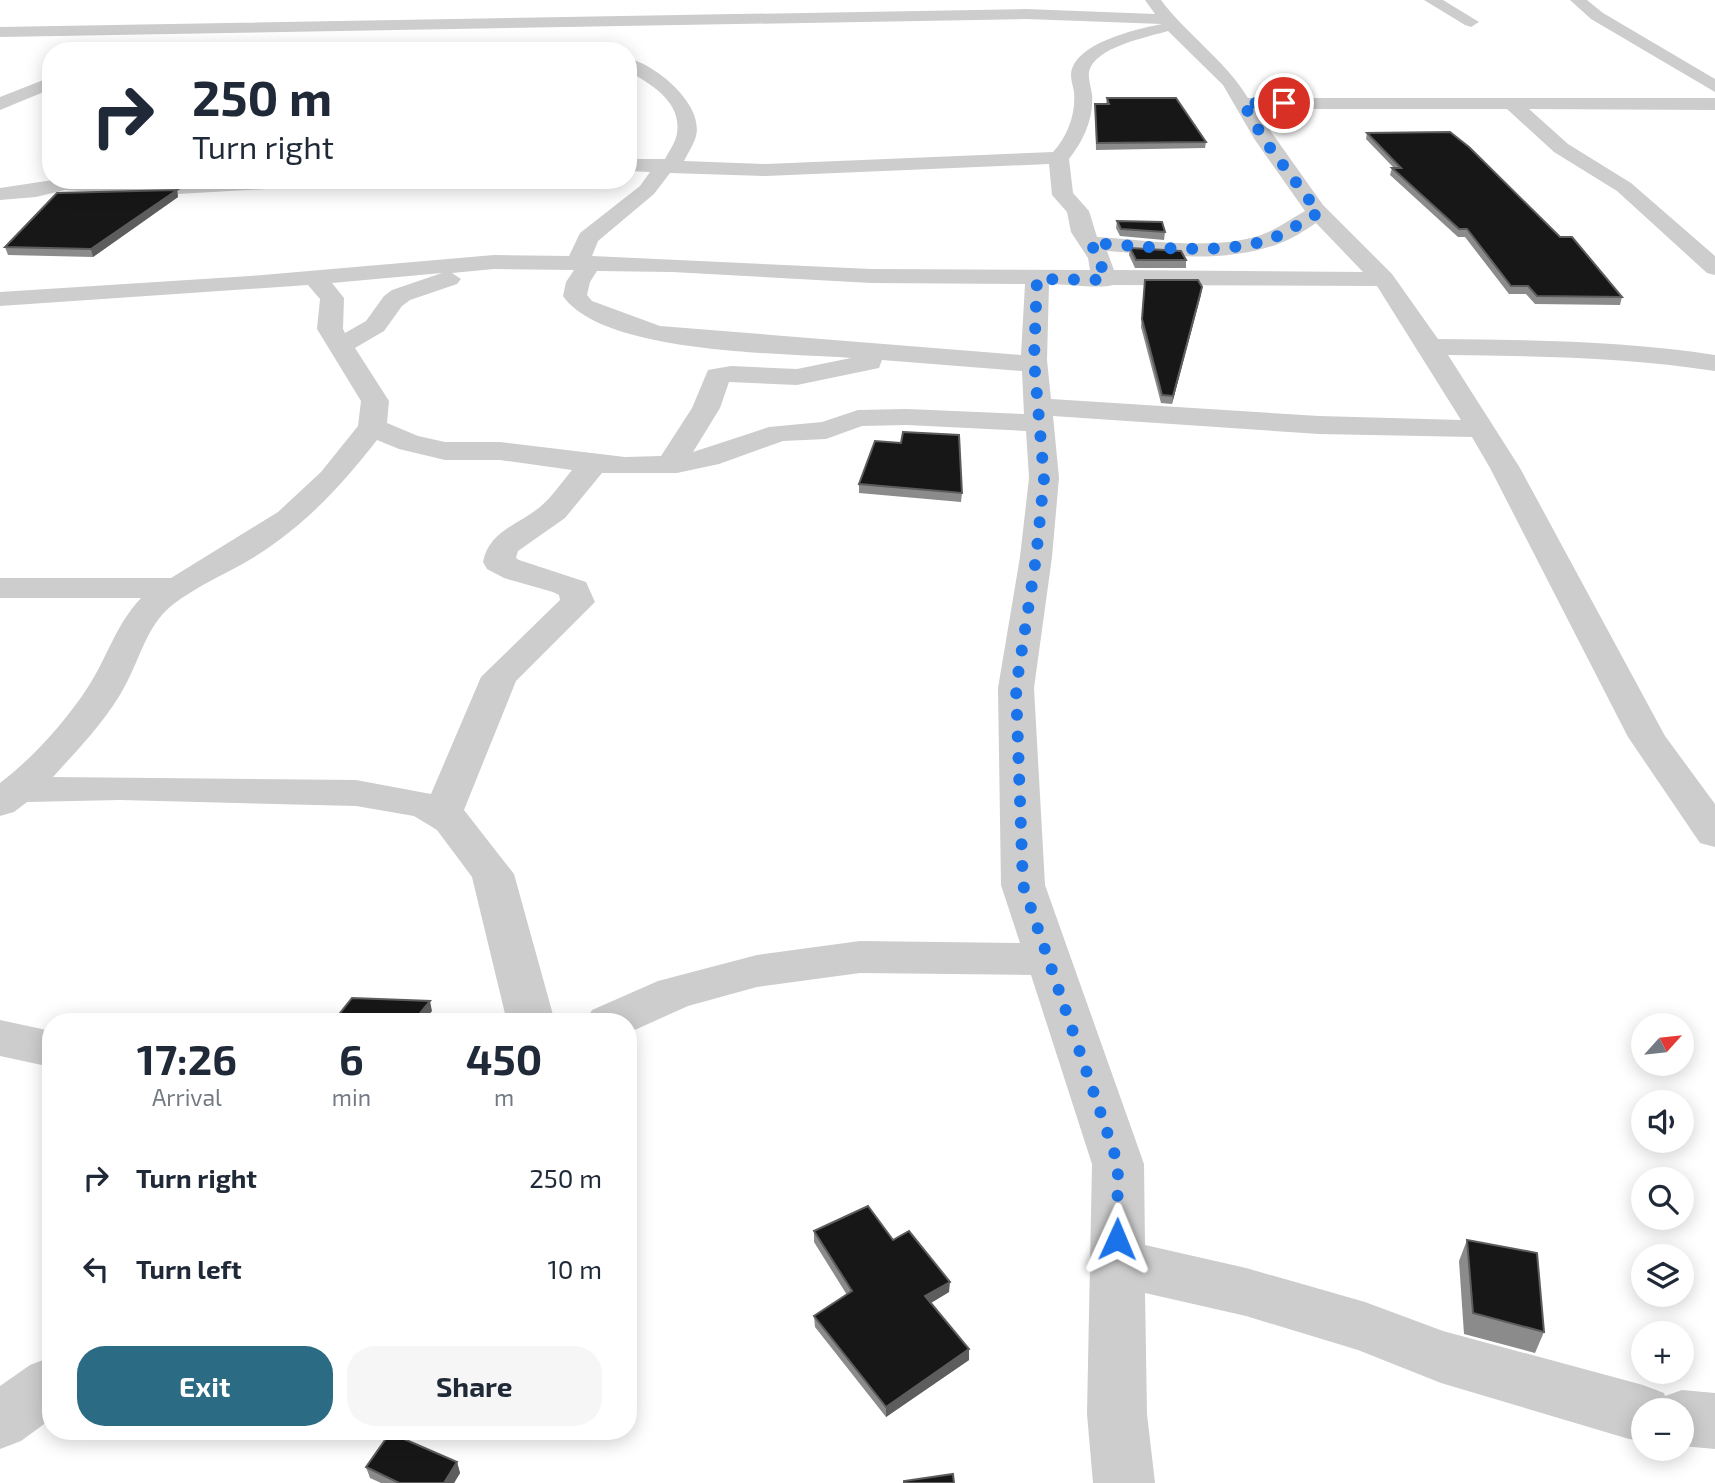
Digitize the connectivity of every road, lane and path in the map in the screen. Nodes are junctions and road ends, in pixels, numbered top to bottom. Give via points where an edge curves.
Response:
1 (1432, 0) edge
2 (1578, 0) edge
3 (546, 2) dead end
4 (842, 2) dead end
5 (95, 15) dead end
6 (1164, 15) edge
7 (798, 19) junction
8 (532, 22) junction
9 (611, 22) junction
10 (1471, 22) dead end
11 (84, 29) junction
12 (0, 32) edge
13 (618, 41) dead end
14 (76, 42) edge
15 (637, 68) edge
16 (1685, 69) junction
17 (1715, 69) edge
18 (42, 86) edge
19 (1715, 87) edge
20 (1243, 103) junction
21 (0, 104) edge
22 (1512, 104) junction
23 (1715, 104) edge
24 (1059, 158) junction
25 (637, 165) edge
26 (668, 165) junction
27 (42, 186) edge
28 (0, 194) edge
29 (1319, 213) junction
30 (1090, 243) junction
31 (585, 263) junction
32 (460, 264) junction
33 (1715, 268) edge
34 (314, 276) junction
35 (1037, 279) junction
36 (1384, 279) junction
37 (1104, 280) junction
38 (0, 299) edge
39 (342, 345) junction
40 (1430, 347) junction
41 (908, 354) junction
42 (1715, 363) edge
43 (1034, 364) junction
44 (1039, 415) junction
45 (372, 427) junction
46 (1481, 429) junction
47 (594, 463) junction
48 (671, 464) junction
49 (0, 588) edge
50 (176, 588) junction
51 (8, 797) edge
52 (443, 813) junction
53 (1715, 834) edge
54 (1050, 959) junction
55 (529, 1013) edge
56 (629, 1013) edge
57 (0, 1038) edge
58 (42, 1047) edge
59 (1117, 1262) junction
60 (42, 1391) edge
61 (1631, 1411) edge
62 (1694, 1419) edge
63 (1715, 1421) edge
64 (0, 1422) edge
65 (1124, 1483) edge

1 - 10 street
2 - 16 street
3 - 8 street
4 - 7 street via 838,11
5 - 11 street
6 - 7 street
6 - 20 street via 1230,82
6 - 24 street via 1093,56 1081,68 1079,127 1072,145
7 - 9 street
8 - 9 street
8 - 11 street
9 - 13 street
11 - 12 street
11 - 14 street
15 - 26 street via 664,85 686,117 687,135
16 - 17 street
16 - 19 street
18 - 21 street
20 - 22 street
20 - 29 street via 1265,141
22 - 23 street
22 - 33 street via 1561,148 1624,187
24 - 26 street via 766,170
24 - 30 street via 1063,195 1078,211 1082,232
25 - 26 street
26 - 31 street via 647,190 587,238
27 - 28 street
29 - 30 street via 1282,234 1244,246
29 - 36 street
30 - 37 street via 1100,258
31 - 32 street
31 - 35 street
31 - 41 street via 575,296 583,306 659,334
32 - 34 street
32 - 39 street via 444,282 401,295 375,326
34 - 38 street
34 - 39 street via 332,299 330,329
35 - 37 street
35 - 43 street
36 - 37 street
36 - 40 street
39 - 45 street via 375,401
40 - 42 street via 1531,348
40 - 46 street
41 - 43 street
41 - 48 street via 797,377 718,376 705,408
43 - 44 street
44 - 46 street
44 - 48 street via 858,418 826,430 779,433 709,458
44 - 54 street via 1044,478 1016,688 1023,885
45 - 47 street via 409,443 445,451 500,451
45 - 50 street via 332,478 289,519
46 - 53 street via 1647,737
47 - 48 street
47 - 52 street via 554,511 499,554 499,562 508,569 574,589 578,602 499,677
49 - 50 street
50 - 51 street via 138,622 107,686 83,720
51 - 52 street via 120,788 356,793 404,799
52 - 55 street via 493,874
54 - 56 street via 860,957 757,971 674,993
54 - 59 street via 1118,1164
57 - 58 street
59 - 61 street via 1246,1292 1441,1357
59 - 65 street via 1117,1414
60 - 64 street
62 - 63 street

